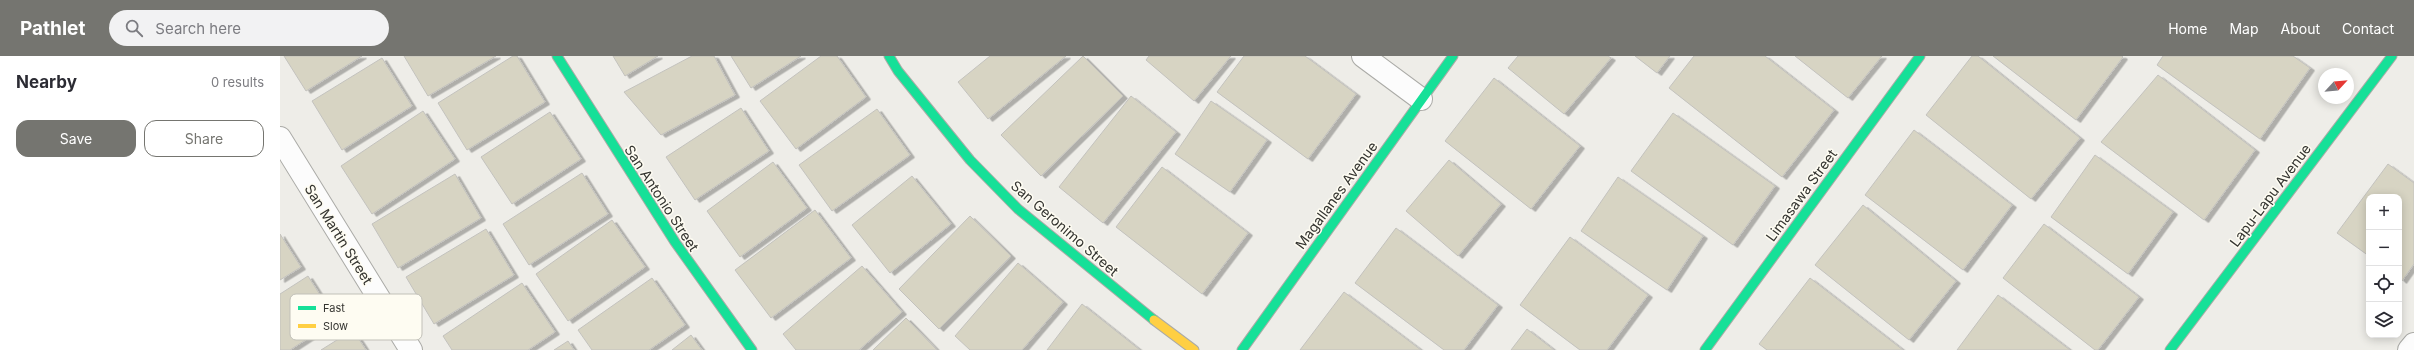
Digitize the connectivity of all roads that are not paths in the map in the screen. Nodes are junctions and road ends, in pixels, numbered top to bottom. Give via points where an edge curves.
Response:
1 (557, 56) edge
2 (889, 56) edge
3 (1363, 56) edge
4 (1453, 56) edge
5 (1920, 56) edge
6 (2392, 56) edge
7 (1421, 100) junction
8 (280, 138) edge
9 (376, 294) edge
10 (405, 340) edge
11 (2414, 344) edge
12 (2177, 348) edge
13 (411, 350) edge
14 (752, 350) edge
15 (1194, 350) edge
16 (1242, 350) edge
17 (1705, 350) edge
18 (2409, 350) edge

1 - 14 street, San Antonio Street via 644,198 704,288
2 - 15 street, San Geronimo Street via 898,71 970,160 1018,209 1142,312
3 - 7 street
4 - 7 street, Magallanes Avenue
5 - 17 street, Limasawa Street
6 - 12 street, Lapu-Lapu Avenue
7 - 16 street, Magallanes Avenue
8 - 9 street, San Martin Street
10 - 13 street, San Martin Street
11 - 18 street

